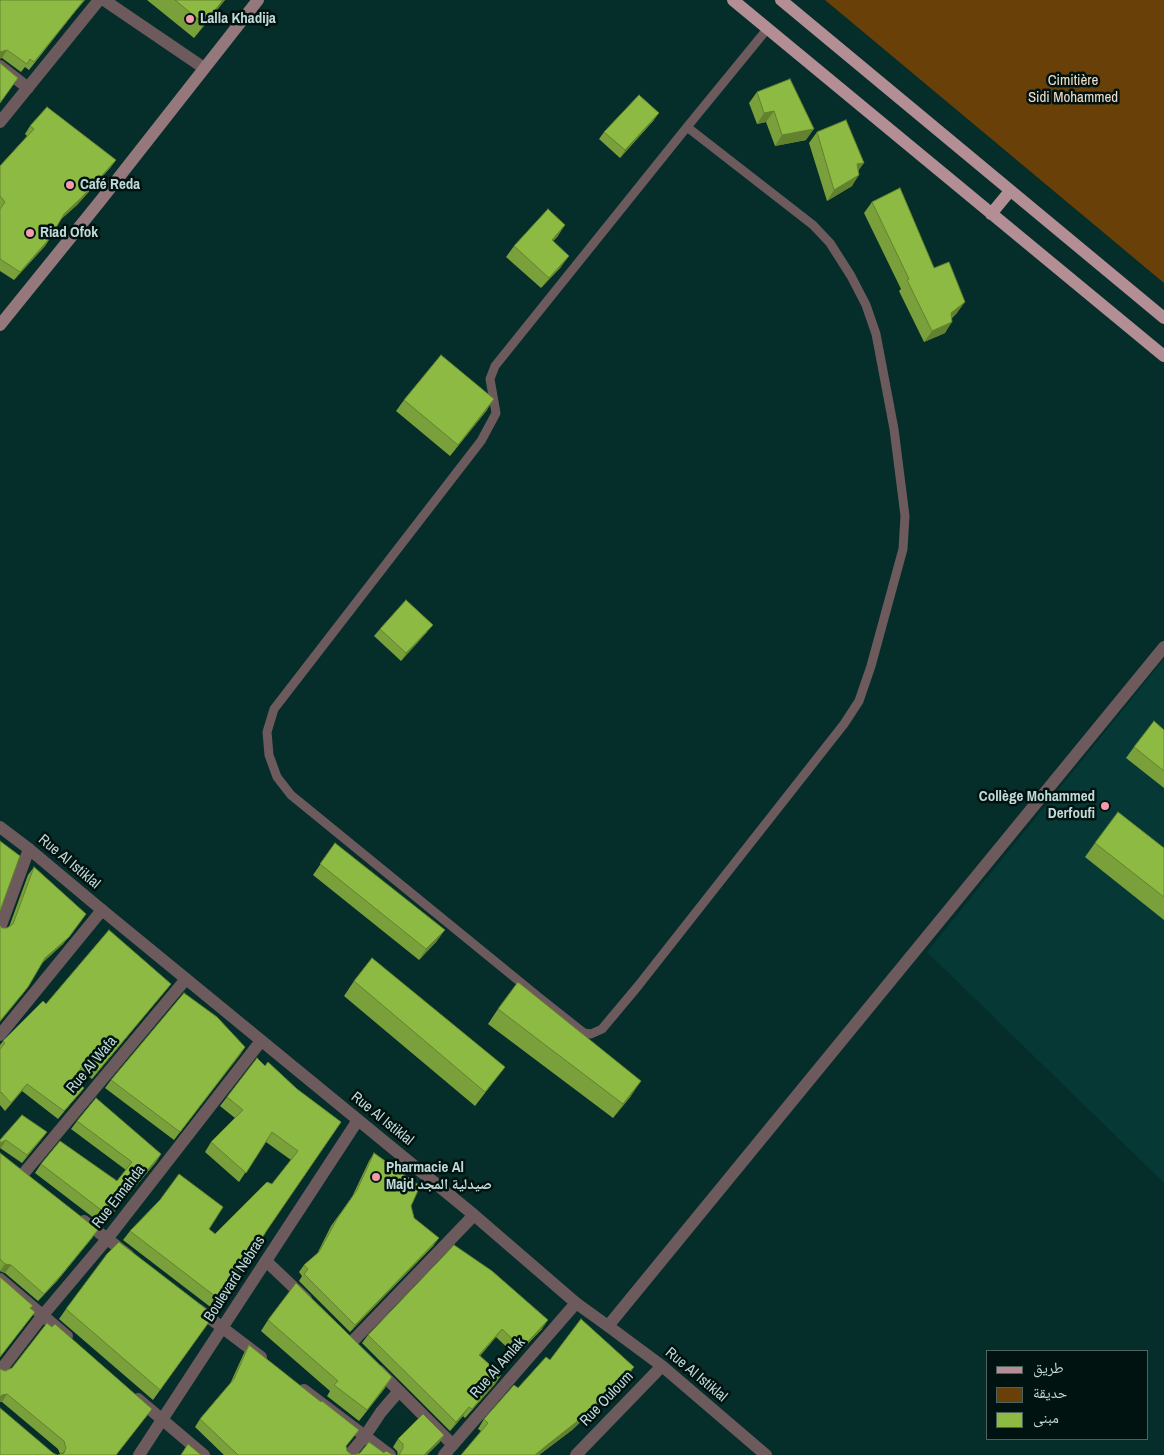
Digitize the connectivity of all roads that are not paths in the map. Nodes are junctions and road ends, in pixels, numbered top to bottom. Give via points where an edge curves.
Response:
1 (99, 0) edge
2 (104, 0) edge
3 (258, 0) edge
4 (733, 0) edge
5 (781, 0) edge
6 (768, 28) junction
7 (0, 66) edge
8 (204, 68) junction
9 (28, 88) junction
10 (0, 122) edge
11 (687, 127) junction
12 (1010, 190) junction
13 (991, 214) junction
14 (1164, 318) edge
15 (2, 320) edge
16 (1164, 356) edge
17 (1164, 647) edge
18 (0, 827) edge
19 (29, 849) junction
20 (102, 910) junction
21 (0, 928) edge
22 (186, 979) junction
23 (0, 1036) edge
24 (262, 1041) junction
25 (358, 1120) junction
26 (24, 1173) edge
27 (77, 1215) edge
28 (474, 1215) junction
29 (107, 1239) junction
30 (266, 1260) junction
31 (138, 1262) edge
32 (0, 1279) edge
33 (576, 1303) junction
34 (192, 1304) edge
35 (316, 1309) edge
36 (43, 1315) junction
37 (608, 1326) junction
38 (222, 1328) junction
39 (350, 1343) edge
40 (80, 1347) edge
41 (369, 1362) edge
42 (270, 1364) edge
43 (662, 1366) junction
44 (0, 1371) edge
45 (294, 1382) edge
46 (399, 1391) junction
47 (132, 1393) edge
48 (162, 1419) junction
49 (365, 1436) junction
50 (452, 1445) junction
51 (139, 1455) edge
52 (204, 1455) edge
53 (349, 1455) edge
54 (390, 1455) edge
55 (444, 1455) edge
56 (576, 1455) edge
57 (766, 1455) edge

1 - 9 street
2 - 8 street
3 - 8 main road
4 - 6 main road
5 - 12 main road
6 - 11 lane
6 - 13 main road
7 - 9 street
8 - 15 main road
9 - 10 street
11 - 11 lane via 813,225 830,243 866,305 876,334 894,429 906,516 903,549 859,701 638,986 602,1029 591,1034 541,999 292,795 277,777 269,755 267,732 274,709 481,441 496,413 490,379 495,366
12 - 13 main road
12 - 14 main road
13 - 16 main road
17 - 37 street
18 - 19 street, Rue Al Istiklal
19 - 20 street, Rue Al Istiklal
19 - 21 street
20 - 22 street, Rue Al Istiklal
20 - 23 street
22 - 24 street, Rue Al Istiklal
22 - 26 street, Rue Al Wafa
24 - 25 street, Rue Al Istiklal
24 - 29 street, Rue Ennahda
25 - 28 street, Rue Al Istiklal
25 - 30 street, Boulevard Nebras
27 - 29 street
28 - 33 street, Rue Al Istiklal
28 - 39 street
29 - 31 street
29 - 36 street, Rue Ennahda
30 - 35 street
30 - 38 street, Boulevard Nebras
32 - 36 street
33 - 37 street, Rue Al Istiklal
33 - 50 street, Rue Al Amlak
34 - 38 street
36 - 40 street
36 - 44 street, Rue Ennahda
37 - 43 street, Rue Al Istiklal
38 - 42 street
38 - 48 street, Boulevard Nebras
41 - 46 street
43 - 56 street, Rue Ouloum
43 - 57 street, Rue Al Istiklal
45 - 49 street
46 - 49 street
46 - 50 street
47 - 48 street
48 - 51 street, Boulevard Nebras
48 - 52 street
49 - 53 street
49 - 54 street
50 - 55 street, Rue Al Amlak

